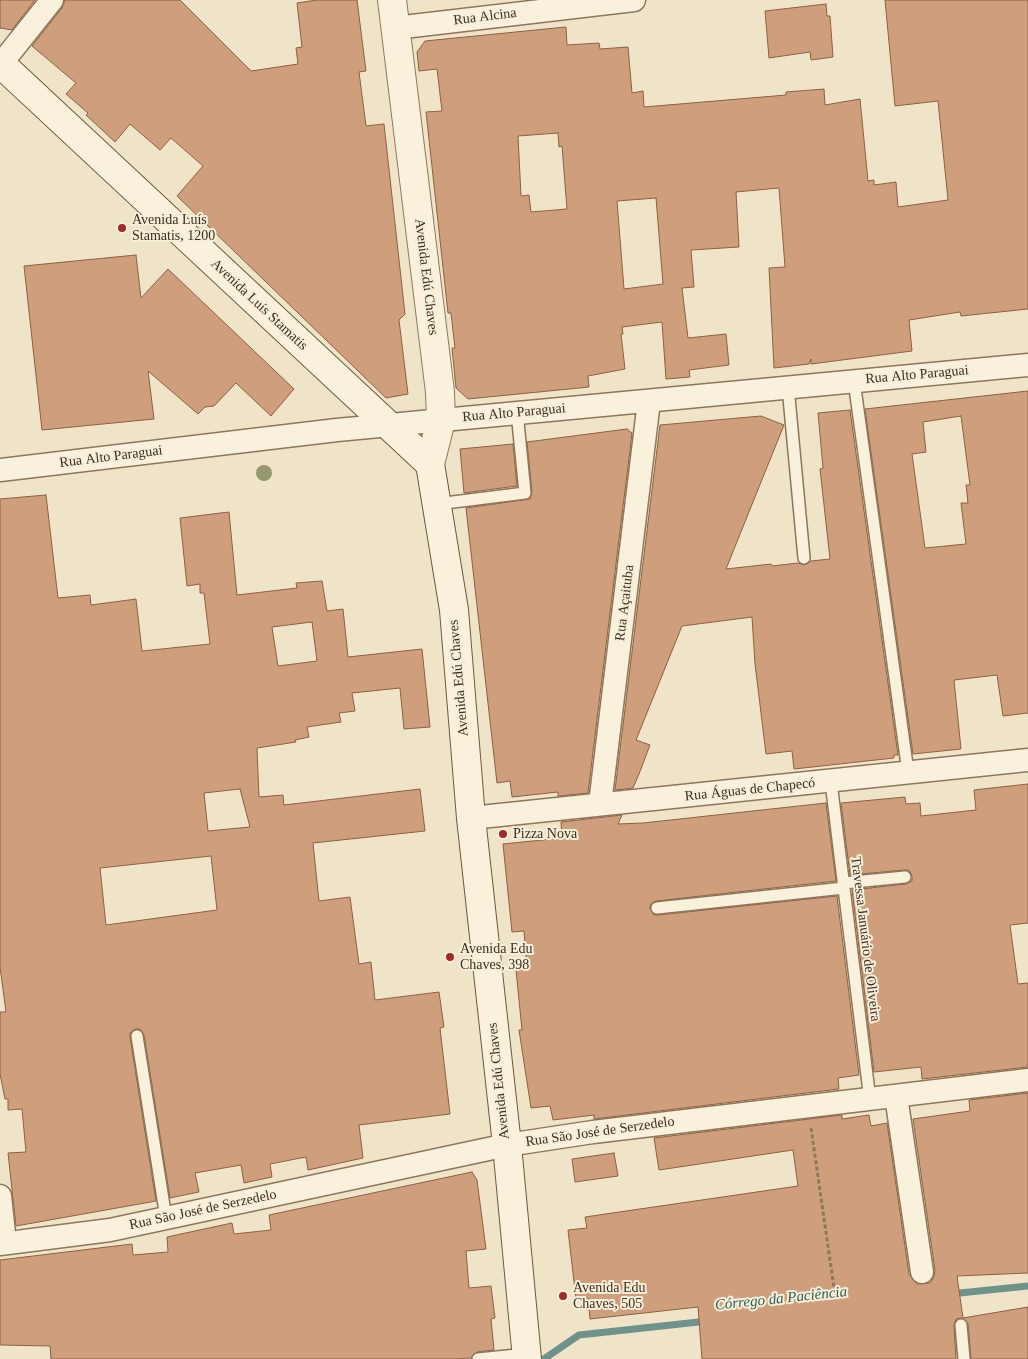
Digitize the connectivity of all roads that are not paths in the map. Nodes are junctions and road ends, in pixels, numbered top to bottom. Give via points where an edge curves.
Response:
1 (52, 0) edge
2 (392, 0) edge
3 (634, 0) edge
4 (395, 28) junction
5 (0, 64) edge
6 (1028, 365) edge
7 (854, 381) junction
8 (788, 387) junction
9 (649, 401) junction
10 (517, 412) junction
11 (441, 420) junction
12 (387, 425) junction
13 (430, 464) junction
14 (0, 470) edge
15 (437, 504) junction
16 (804, 558) dead end
17 (1028, 760) edge
18 (908, 772) junction
19 (831, 782) junction
20 (600, 804) junction
21 (471, 818) junction
22 (904, 877) dead end
23 (843, 885) junction
24 (657, 908) dead end
25 (136, 1036) dead end
26 (1028, 1080) edge
27 (896, 1096) junction
28 (870, 1100) junction
29 (507, 1145) junction
30 (0, 1196) edge
31 (166, 1218) junction
32 (3, 1243) edge
33 (922, 1272) dead end
34 (961, 1325) dead end
35 (526, 1357) edge
36 (478, 1359) edge
37 (964, 1359) edge

1 - 5 street
2 - 4 main road, Avenida Edú Chaves
3 - 4 street, Rua Alcina
4 - 11 main road, Avenida Edú Chaves
5 - 12 main road, Avenida Luís Stamatis
6 - 7 street, Rua Alto Paraguai
7 - 8 street, Rua Alto Paraguai
7 - 18 lane
8 - 9 street, Rua Alto Paraguai
8 - 16 lane
9 - 10 street, Rua Alto Paraguai
9 - 20 street, Rua Açaituba
10 - 11 street, Rua Alto Paraguai
10 - 15 lane via 525,493
11 - 12 street, Rua Alto Paraguai
11 - 13 main road, Avenida Edú Chaves
12 - 13 main road, Avenida Luís Stamatis
12 - 14 street, Rua Alto Paraguai
13 - 15 main road, Avenida Edú Chaves
15 - 21 main road, Avenida Edú Chaves via 454,610
17 - 18 street, Rua Águas de Chapecó
18 - 19 street, Rua Águas de Chapecó
19 - 20 street, Rua Águas de Chapecó
19 - 23 lane, Travessa Januário de Oliveira
20 - 21 street, Rua Águas de Chapecó
21 - 29 main road, Avenida Edú Chaves
22 - 23 lane
23 - 24 lane
23 - 28 lane, Travessa Januário de Oliveira
25 - 31 lane
26 - 27 street, Rua São José de Serzedelo
27 - 28 street, Rua São José de Serzedelo
27 - 33 street
28 - 29 street, Rua São José de Serzedelo
29 - 31 street, Rua São José de Serzedelo
29 - 35 main road, Avenida Edú Chaves
30 - 32 street
31 - 32 street, Rua São José de Serzedelo via 110,1230
34 - 37 lane
35 - 36 lane

